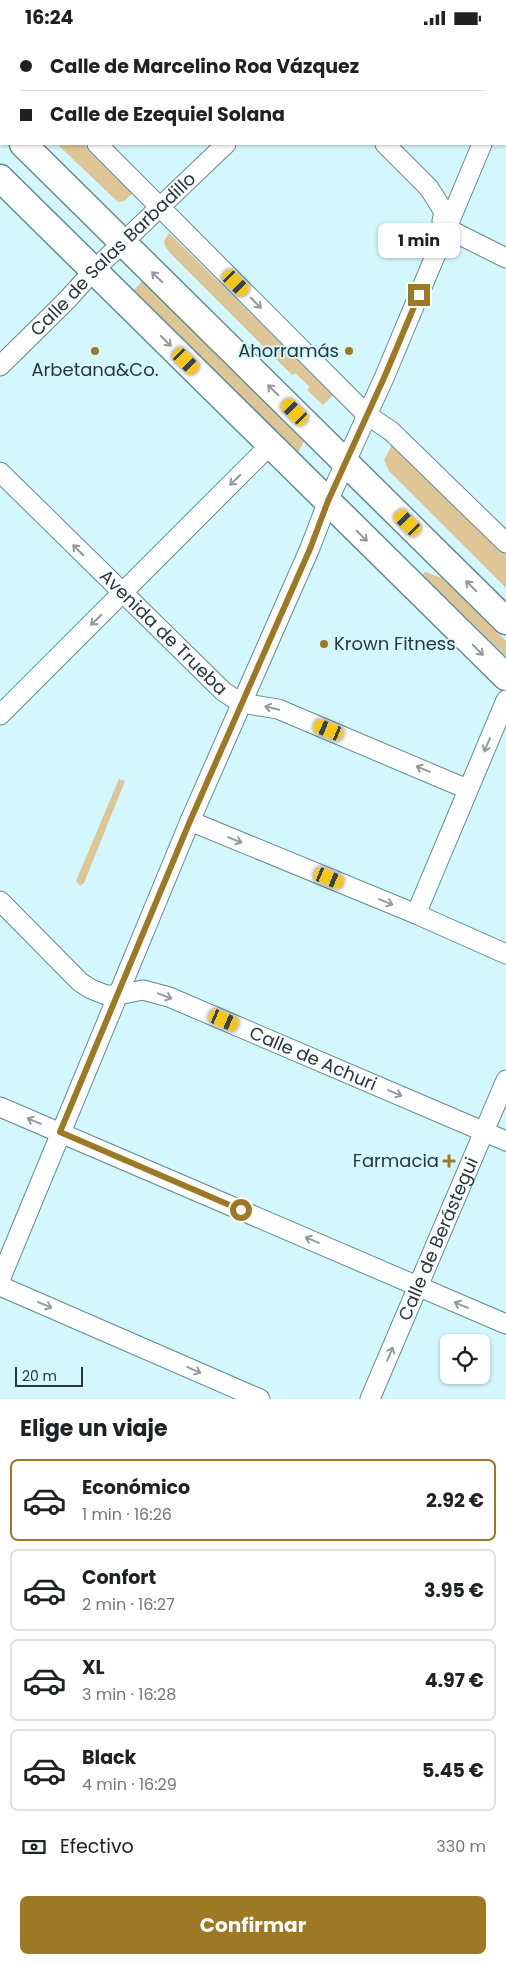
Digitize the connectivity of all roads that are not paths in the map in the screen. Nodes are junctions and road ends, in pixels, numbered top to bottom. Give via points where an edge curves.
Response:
1 (24, 145) edge
2 (98, 145) edge
3 (225, 145) edge
4 (386, 145) edge
5 (482, 145) edge
6 (7, 185) edge
7 (160, 207) junction
8 (446, 228) junction
9 (123, 243) junction
10 (506, 258) edge
11 (94, 270) junction
12 (0, 366) edge
13 (367, 415) junction
14 (270, 445) junction
15 (345, 461) junction
16 (0, 472) edge
17 (328, 501) junction
18 (506, 543) edge
19 (444, 559) junction
20 (122, 593) junction
21 (506, 621) edge
22 (506, 677) edge
23 (506, 700) edge
24 (241, 703) junction
25 (0, 715) edge
26 (468, 789) junction
27 (190, 821) junction
28 (0, 901) edge
29 (416, 914) junction
30 (506, 954) edge
31 (118, 995) junction
32 (506, 1079) edge
33 (0, 1107) edge
34 (60, 1132) junction
35 (485, 1132) junction
36 (506, 1141) edge
37 (0, 1280) edge
38 (0, 1286) edge
39 (418, 1287) junction
40 (506, 1323) edge
41 (260, 1399) edge
42 (370, 1399) edge

1 - 9 street
2 - 7 street
3 - 7 street, Calle de Salas Barbadillo
4 - 8 street via 429,188 444,212 442,221
5 - 8 street
6 - 9 street via 41,198 97,249 105,250
6 - 11 street
7 - 9 street, Calle de Salas Barbadillo
7 -> 13 street
8 - 10 street
8 - 13 street
9 - 11 street, Calle de Salas Barbadillo
15 -> 9 street
11 - 12 street, Calle de Salas Barbadillo
11 -> 14 street
13 - 15 street
13 - 18 street via 391,431
14 - 17 street
14 -> 20 street
15 - 17 street
15 - 19 street
20 -> 16 street, Avenida de Trueba
17 - 19 street via 350,491 360,495 420,555
17 -> 22 street
17 - 24 street
21 -> 19 street
20 - 24 street, Avenida de Trueba via 207,677
20 -> 25 street
23 -> 26 street
26 -> 24 street, Avenida de Trueba via 278,709
24 - 27 street
26 - 29 street
27 -> 29 street
27 - 31 street
28 - 31 street via 80,982 106,995
29 - 30 street
31 - 34 street
31 -> 35 street, Calle de Achuri via 143,990 169,997
32 - 35 street, Calle de Berástegui
34 -> 33 street
34 - 37 street
39 -> 34 street
35 - 36 street, Calle de Achuri
35 - 39 street, Calle de Berástegui
38 -> 41 street
40 -> 39 street
42 -> 39 street, Calle de Berástegui

